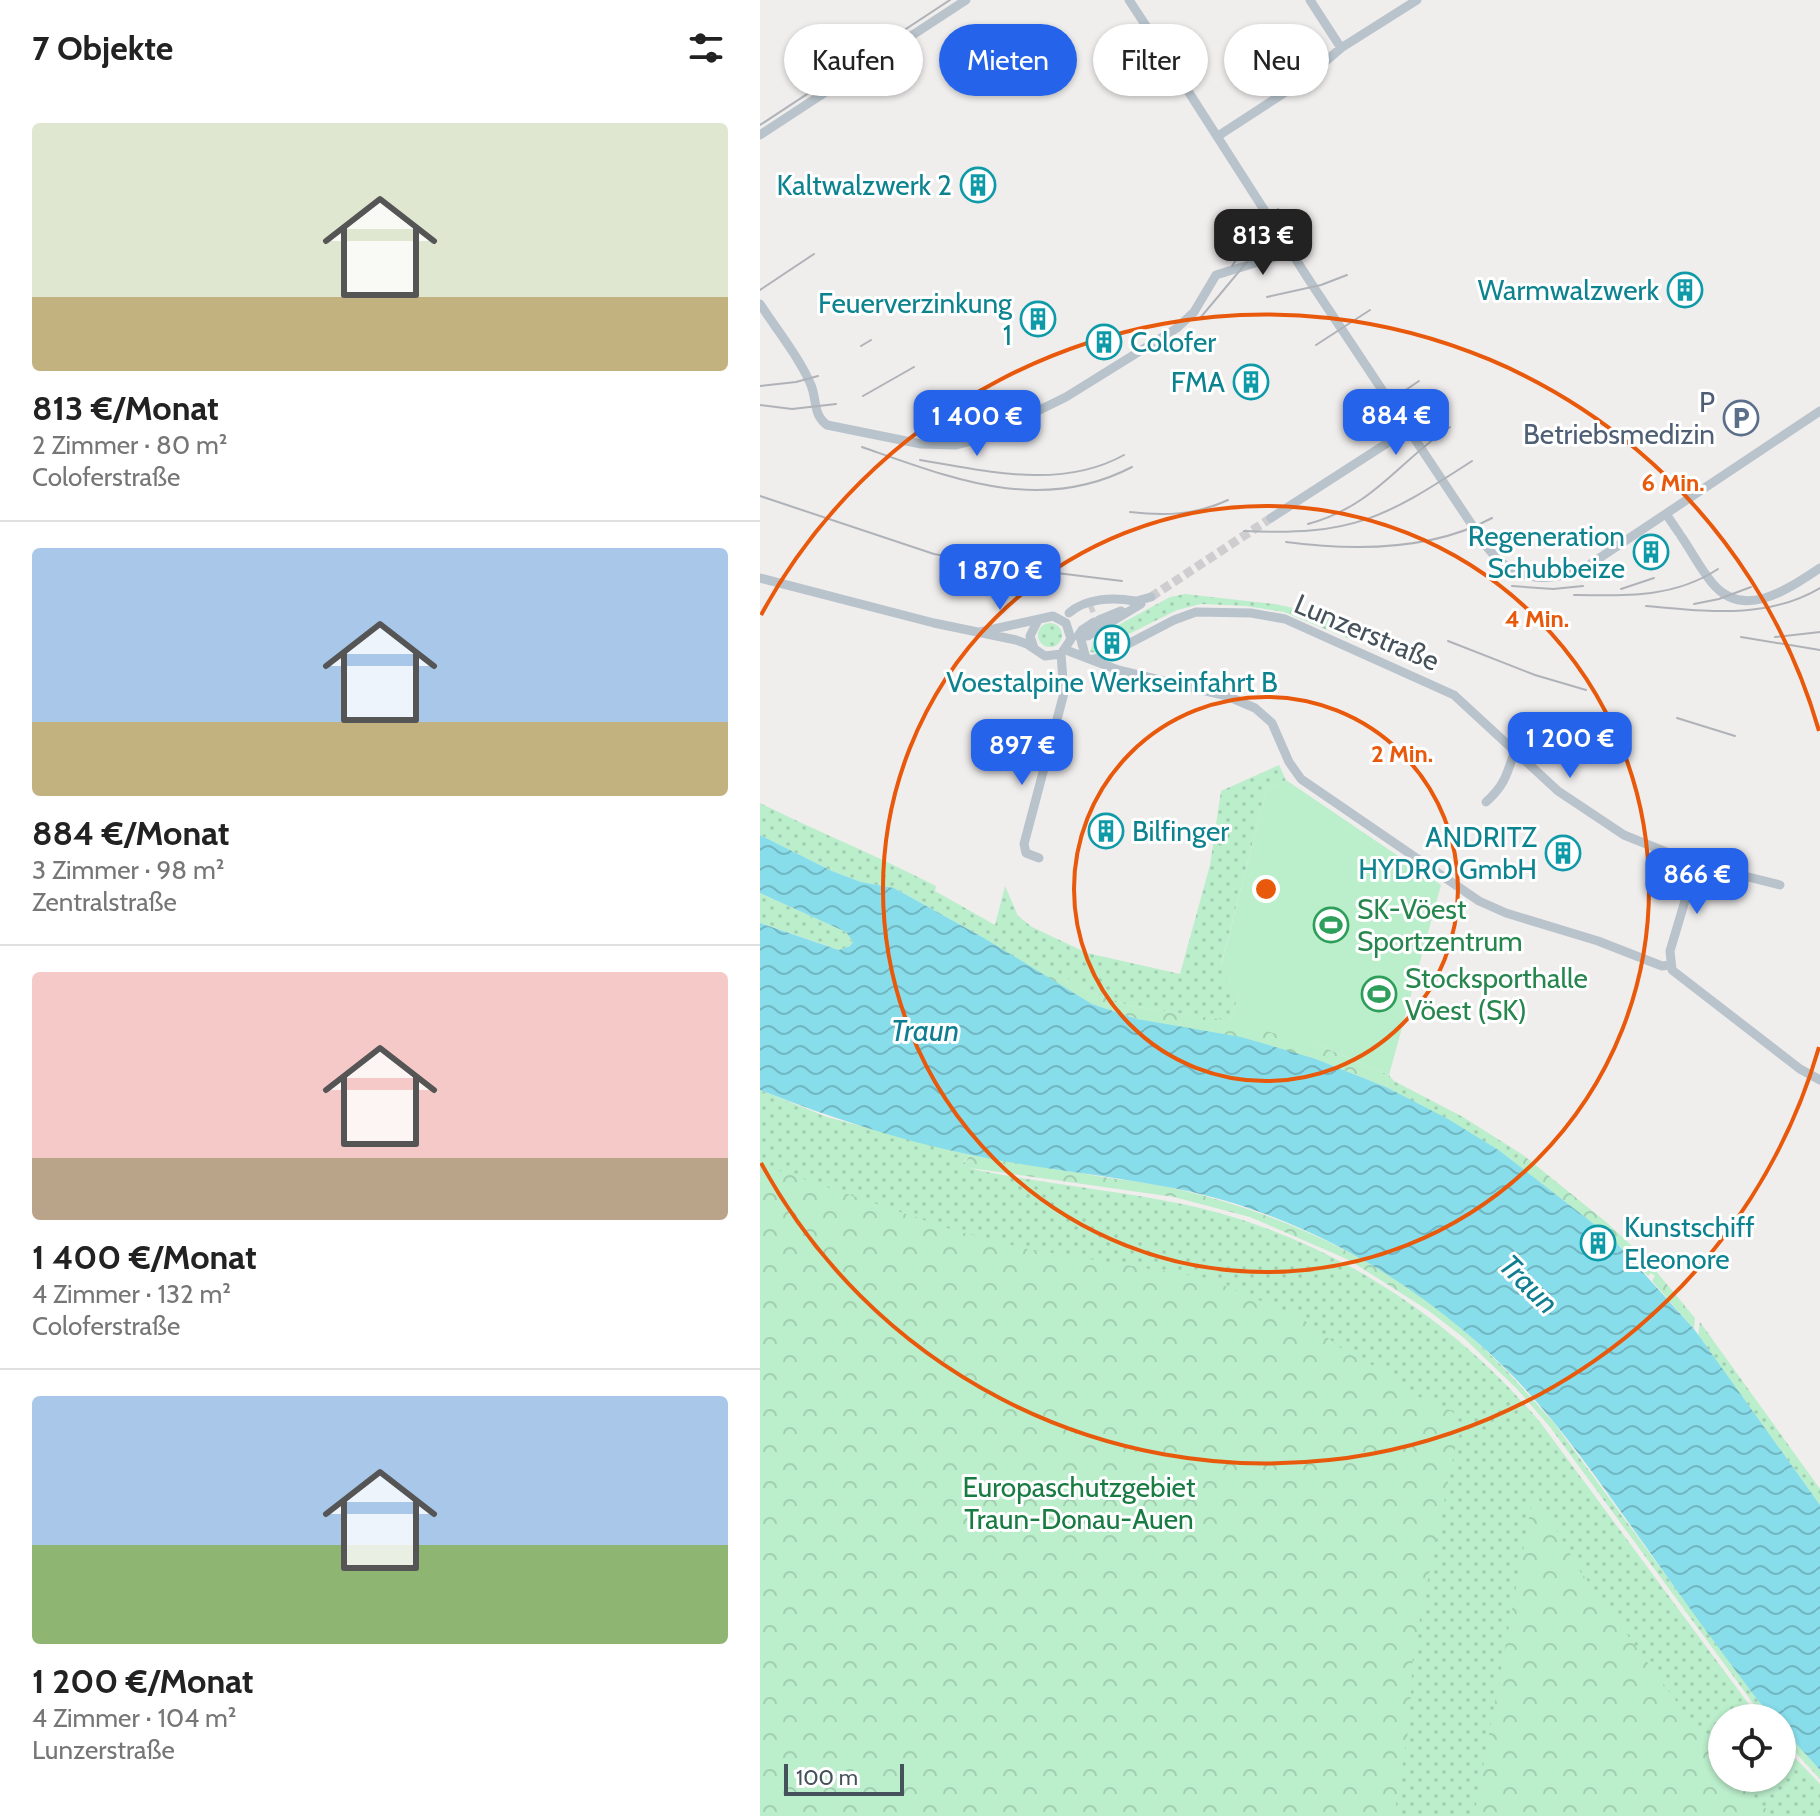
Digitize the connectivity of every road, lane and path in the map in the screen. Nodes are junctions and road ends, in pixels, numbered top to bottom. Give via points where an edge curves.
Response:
1 (966, 0) edge
2 (1129, 0) edge
3 (1310, 0) edge
4 (1417, 0) edge
5 (1341, 48) junction
6 (760, 135) edge
7 (1218, 136) junction
8 (1290, 248) junction
9 (760, 304) edge
10 (1820, 411) edge
11 (1409, 429) junction
12 (1666, 514) junction
13 (1271, 518) tunnel mouth
14 (1820, 568) edge
15 (760, 578) edge
16 (1138, 602) junction
17 (1069, 613) junction
18 (1058, 617) junction
19 (1038, 620) junction
20 (980, 632) junction
21 (1034, 648) junction
22 (1074, 650) junction
23 (1050, 657) junction
24 (1064, 680) junction
25 (1515, 750) junction
26 (1486, 802) dead end
27 (1039, 858) dead end
28 (1696, 864) junction
29 (1780, 885) dead end
30 (1670, 965) junction
31 (1820, 1080) edge

1 - 6 street
2 - 7 street
3 - 5 street
4 - 5 street
5 - 7 street via 1304,80
7 - 8 street
8 - 9 street via 1216,275 1194,312 1177,328 1054,403 956,445 921,444 827,425 817,413 808,379
8 - 11 street
10 - 12 street
11 - 12 street via 1487,548 1520,574 1552,578 1575,572
11 - 13 street
12 - 14 street via 1712,583 1743,601 1770,598
15 - 20 street
16 - 17 street
16 - 17 street via 1104,599
16 - 22 street
16 - 22 street via 1082,630
17 - 18 street
18 - 19 street
18 - 22 street via 1066,623
19 - 20 street
19 - 21 street via 1031,630
20 - 21 street
21 - 23 street
22 - 23 street, Lunzerstraße
22 - 24 street
22 - 25 street, Lunzerstraße via 1107,655 1196,612 1280,618 1447,691
22 - 30 street via 1118,670 1227,696 1255,708 1272,723 1301,779 1489,907
23 - 24 street
24 - 27 street via 1024,844 1026,853
25 - 26 street via 1506,780
25 - 28 street, Lunzerstraße via 1600,821 1650,848
28 - 29 street, Lunzerstraße
28 - 30 street
30 - 31 street via 1683,981

